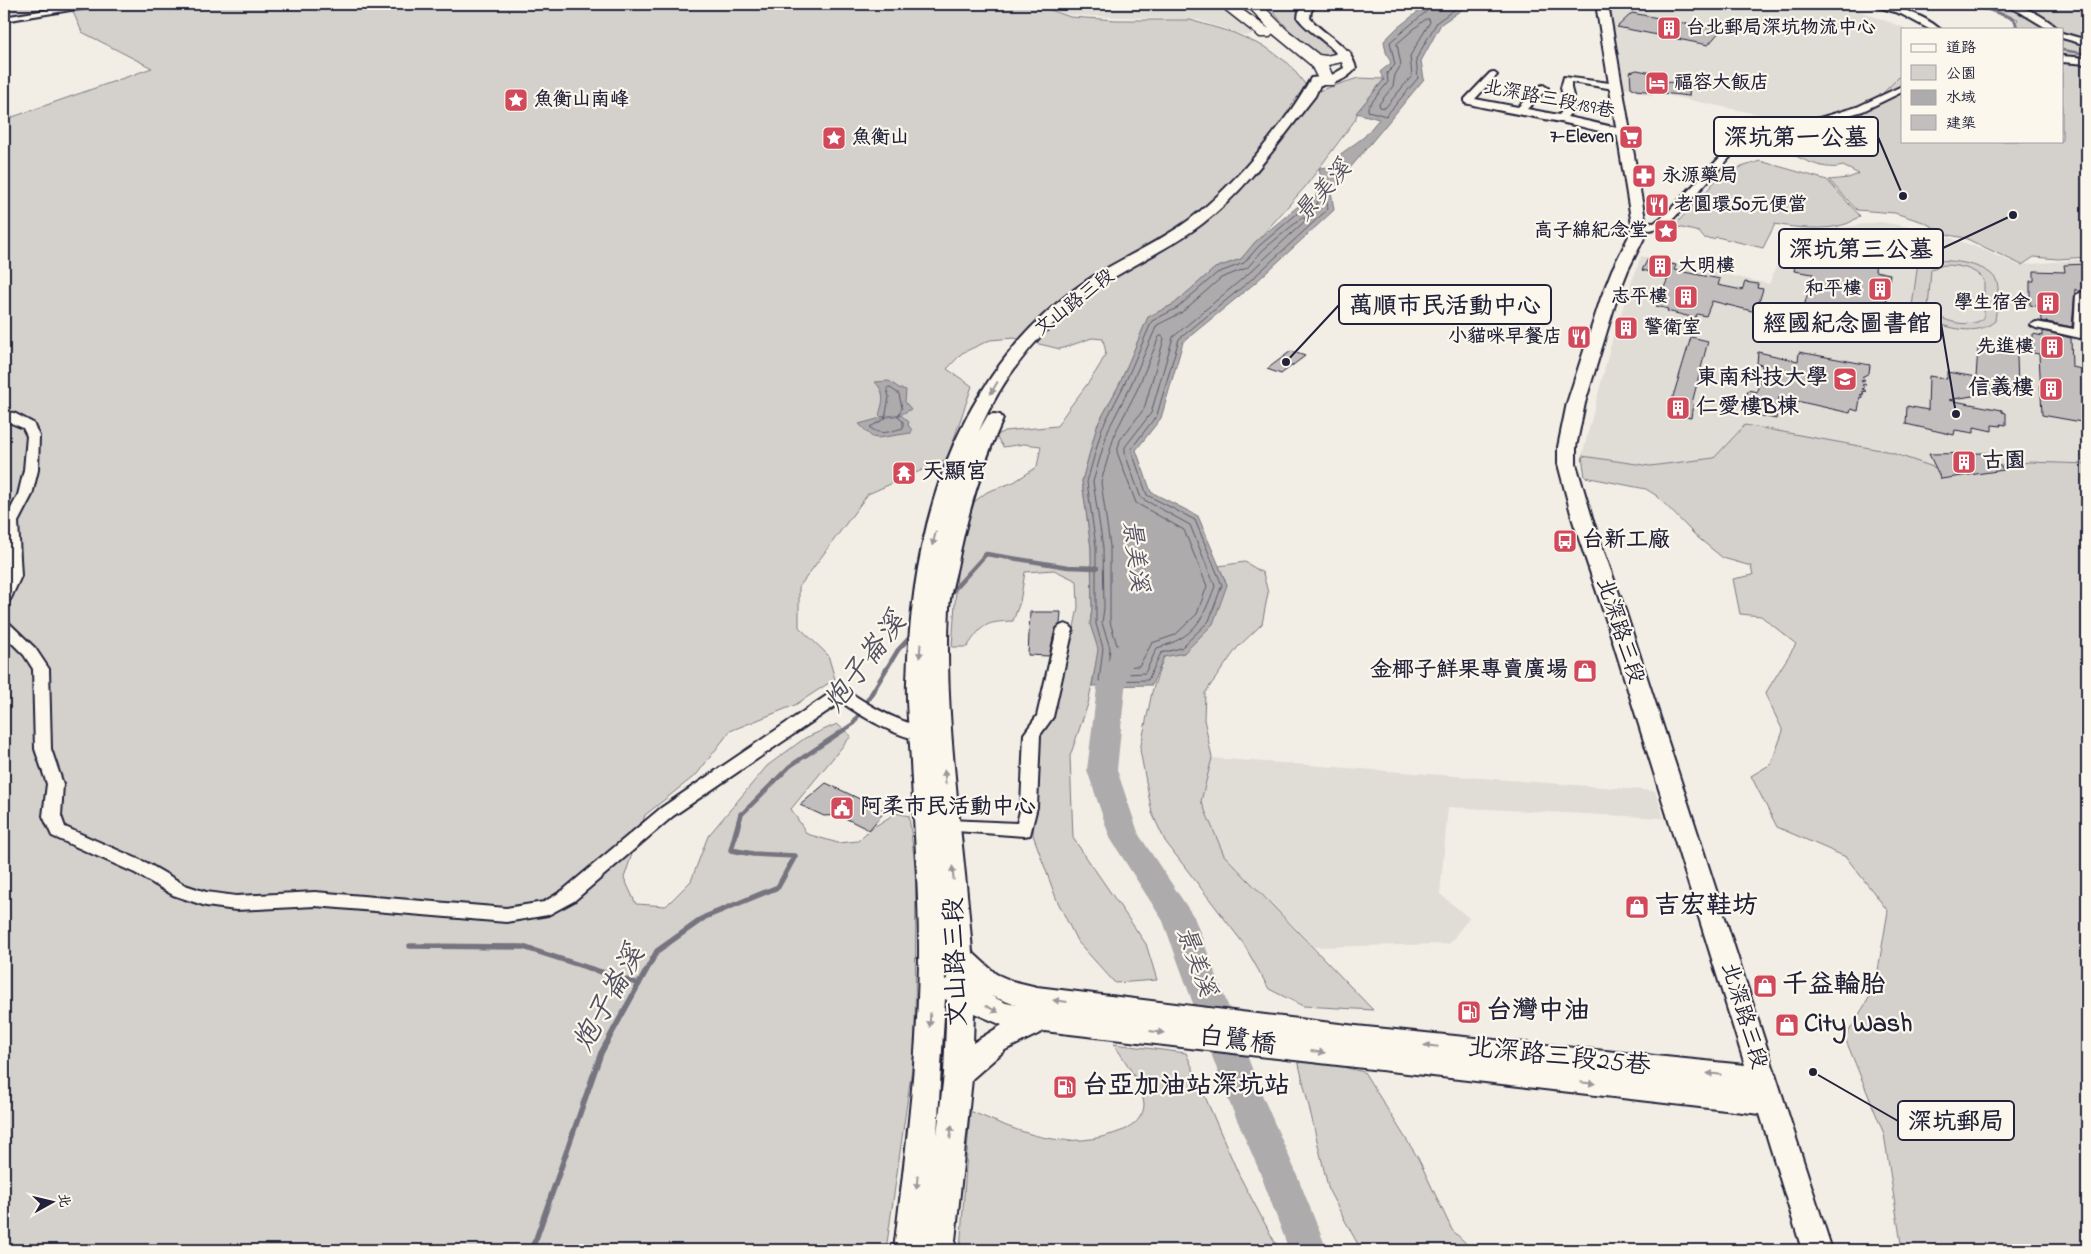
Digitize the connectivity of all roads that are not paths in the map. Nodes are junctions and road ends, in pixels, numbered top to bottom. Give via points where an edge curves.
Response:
1 (94, 4) edge
2 (1225, 4) edge
3 (1242, 4) edge
4 (1253, 4) edge
5 (1261, 4) edge
6 (1310, 4) edge
7 (1602, 4) edge
8 (1873, 4) edge
9 (2004, 4) edge
10 (4, 20) edge
11 (1932, 28) edge
12 (2052, 28) edge
13 (2064, 35) edge
14 (1287, 38) junction
15 (2087, 43) edge
16 (1293, 53) junction
17 (1343, 54) junction
18 (1312, 58) junction
19 (2064, 59) edge
20 (2087, 62) edge
21 (1493, 76) dead end
22 (1321, 81) junction
23 (1614, 86) junction
24 (1542, 88) dead end
25 (1901, 89) edge
26 (1520, 111) junction
27 (1561, 118) junction
28 (1624, 132) junction
29 (1639, 225) junction
30 (2082, 295) dead end
31 (2036, 325) dead end
32 (4, 416) edge
33 (4, 598) edge
34 (931, 612) junction
35 (4, 626) edge
36 (1065, 629) dead end
37 (931, 735) junction
38 (948, 826) junction
39 (946, 955) junction
40 (931, 983) junction
41 (961, 993) junction
42 (1108, 1016) junction
43 (1044, 1020) junction
44 (1360, 1048) joint
45 (958, 1074) junction
46 (1767, 1091) junction
47 (910, 1250) edge
48 (939, 1250) edge
49 (1816, 1250) edge

1 - 10 street
2 - 16 highway
3 - 16 highway
4 - 14 highway
5 - 14 highway
6 - 17 main road via 1304,14 1306,22
7 - 23 main road, 北深路三段
8 - 11 street via 1904,12
9 - 12 street via 2024,10
13 - 15 street
14 - 18 highway
16 - 22 highway
17 - 18 highway via 1332,61
17 - 22 main road via 1350,68 1345,74
18 - 22 highway via 1324,72
19 - 20 street
21 - 26 street, 北深路三段189巷 via 1468,101
22 - 34 main road, 文山路三段 via 1259,159 1215,206 1196,222 1068,302 1026,342 1020,361 988,399 970,452 941,509 925,585
23 - 27 street via 1567,79 1565,84 1571,107
23 - 28 main road, 北深路三段
24 - 26 street
25 - 29 street via 1860,109 1731,150 1670,216 1658,225
26 - 27 street, 北深路三段189巷
27 - 28 street, 北深路三段189巷
28 - 29 main road, 北深路三段
29 - 46 main road, 北深路三段 via 1609,298 1576,403 1567,464
30 - 31 street via 2080,334
32 - 33 street via 28,426 33,436 26,495 11,522 14,576
34 - 37 main road, 文山路三段 via 938,674
34 -> 37 main road, 文山路三段 via 918,685
35 - 37 street via 37,658 42,669 43,749 55,784 52,816 58,831 141,868 179,890 206,899 236,903 315,899 506,915 548,908 568,896 667,812 841,694 890,723
36 - 38 street via 1045,717 1032,734 1029,807 1024,830
38 -> 37 main road, 文山路三段
37 - 39 main road, 文山路三段
39 -> 38 main road, 文山路三段
39 - 40 main road, 文山路三段
39 - 41 main road, 文山路三段
42 -> 39 main road via 1010,993
40 - 41 main road
40 -> 47 main road, 文山路三段 via 928,1089
41 -> 43 main road via 1002,1014
41 - 45 main road, 文山路三段
42 - 43 main road
42 - 44 main road, 白鷺橋
43 - 45 main road via 1017,1029 972,1060
44 - 46 main road, 北深路三段25巷
48 -> 45 main road, 文山路三段
46 - 49 main road, 北深路三段

